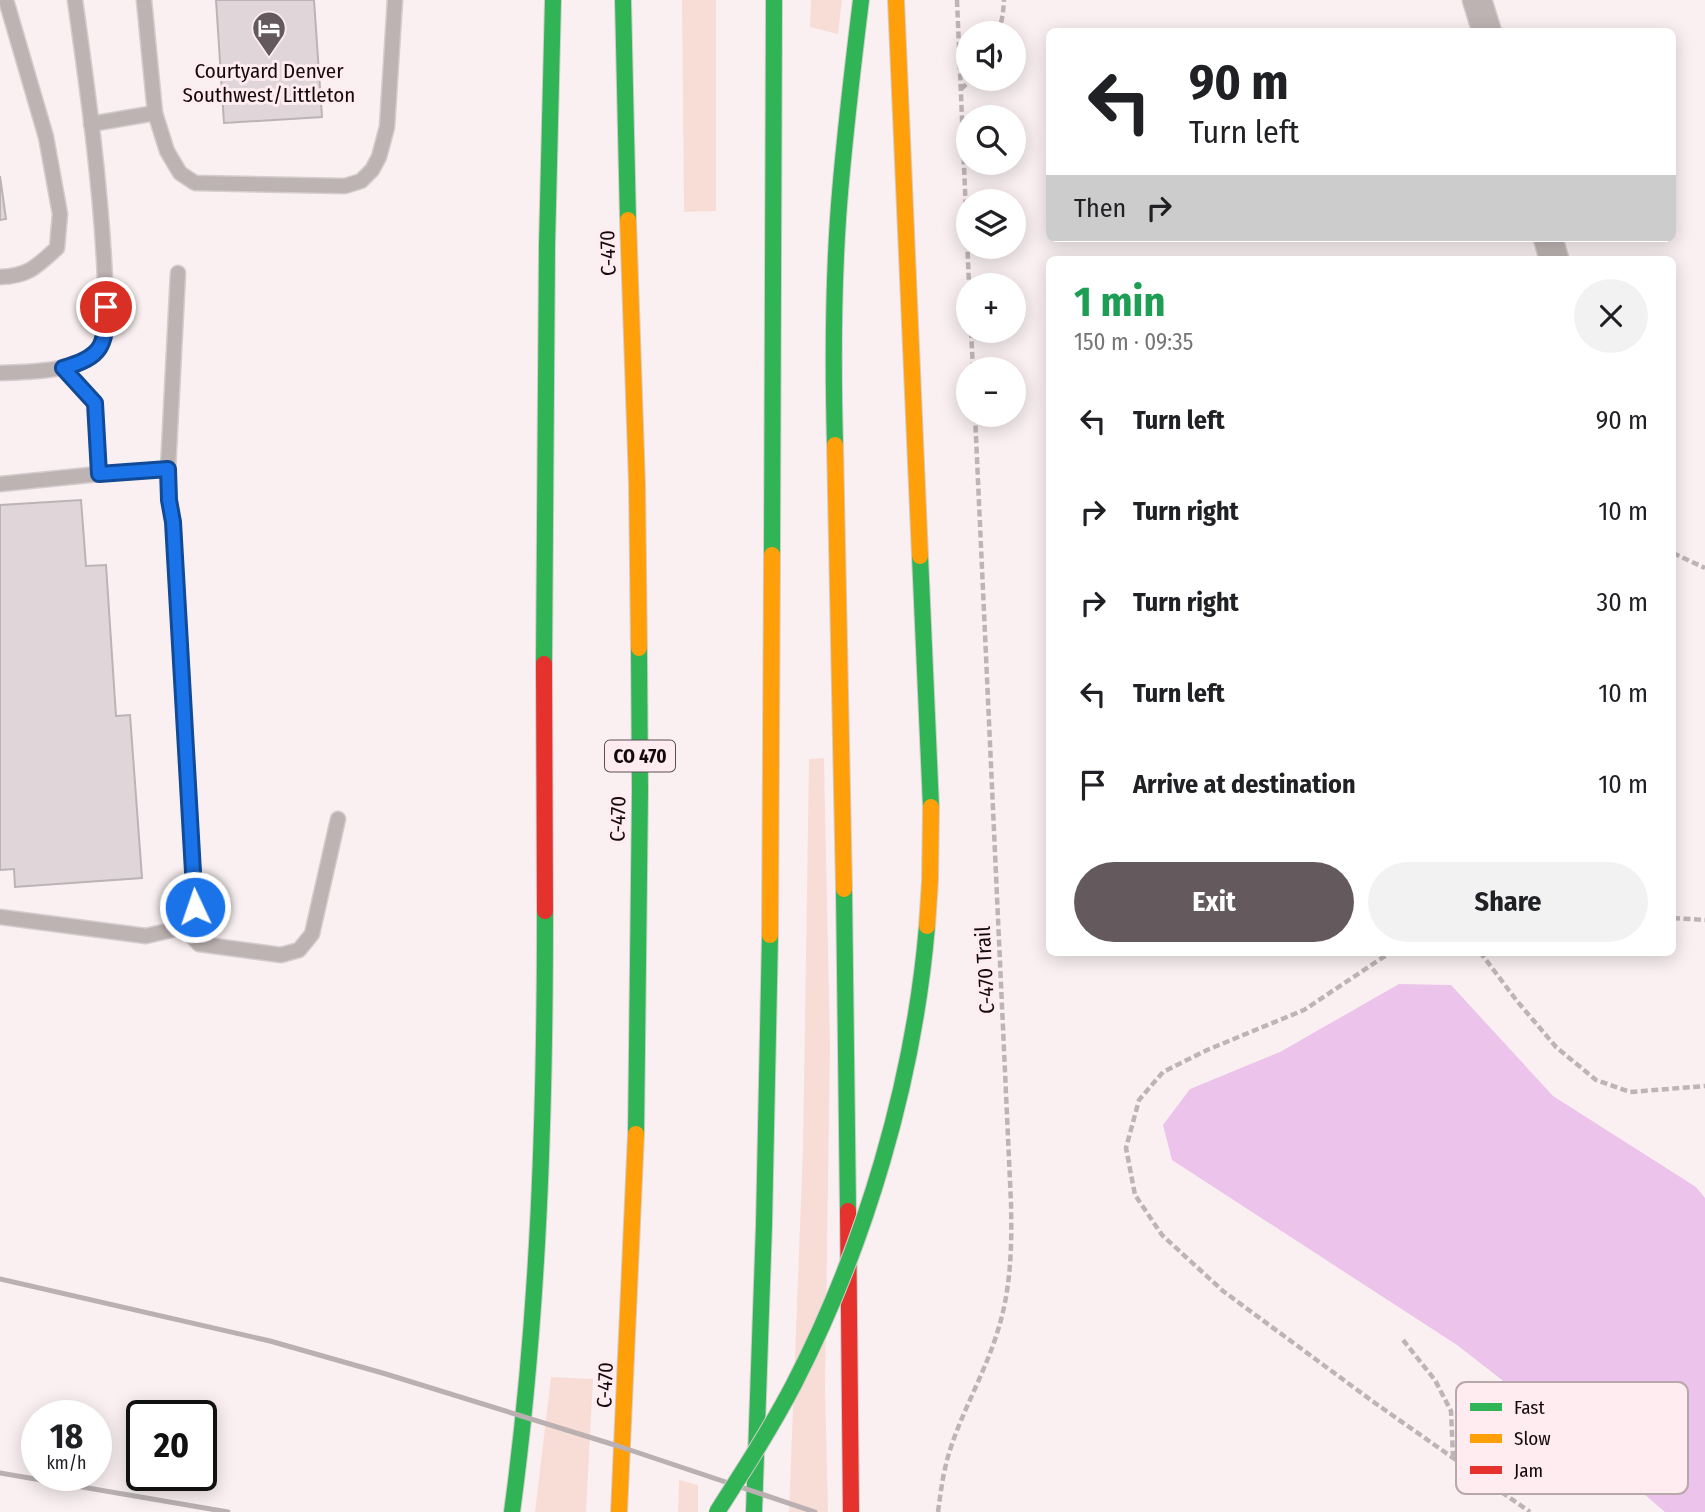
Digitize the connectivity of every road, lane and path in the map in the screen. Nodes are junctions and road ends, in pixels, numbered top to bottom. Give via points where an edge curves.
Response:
1 (6, 0) edge
2 (75, 0) edge
3 (144, 0) edge
4 (395, 0) edge
5 (553, 0) edge
6 (623, 0) edge
7 (774, 0) edge
8 (861, 0) edge
9 (896, 0) edge
10 (957, 0) edge
11 (1004, 0) edge
12 (1477, 0) edge
13 (958, 21) edge
14 (1001, 21) edge
15 (1486, 28) edge
16 (960, 91) edge
17 (155, 113) junction
18 (91, 124) junction
19 (178, 273) dead end
20 (968, 273) edge
21 (0, 277) edge
22 (63, 368) junction
23 (0, 373) edge
24 (976, 427) edge
25 (168, 469) junction
26 (99, 474) junction
27 (0, 484) edge
28 (1676, 554) edge
29 (1705, 568) edge
30 (338, 819) dead end
31 (0, 916) edge
32 (1676, 918) edge
33 (1705, 920) edge
34 (184, 927) junction
35 (1385, 956) edge
36 (1483, 956) edge
37 (1705, 1086) edge
38 (1403, 1340) dead end
39 (1453, 1457) junction
40 (1456, 1459) edge
41 (1505, 1494) edge
42 (512, 1512) edge
43 (618, 1512) edge
44 (717, 1512) edge
45 (754, 1512) edge
46 (851, 1512) edge
47 (937, 1512) edge
48 (1530, 1512) edge

1 - 21 lane via 46,137 60,214 57,248 35,269
2 - 18 lane
3 - 17 lane
4 - 17 lane via 387,127 379,157 361,181 345,186 195,183 180,173 167,151
5 - 42 highway via 545,366 544,1079 531,1354
6 - 43 highway, C-470 / CO 470 via 637,484 640,791 635,1172
7 - 45 highway via 771,895
8 - 46 highway via 838,221 833,370 847,1012
9 - 44 highway, bridge via 931,807 924,953 896,1110 853,1246 815,1342
10 - 13 path
11 - 14 path
12 - 15 street
16 - 20 path
17 - 18 lane
18 - 22 lane via 103,238 106,331 99,350 82,363
19 - 25 lane
22 - 23 lane
22 - 26 lane via 95,403
24 - 47 path, C-470 Trail via 1011,1245 999,1329 952,1443
25 - 26 lane
25 - 34 lane via 195,907
26 - 27 lane
28 - 29 path
30 - 34 lane via 312,934 299,950 281,955 199,944
31 - 34 lane via 146,936
32 - 33 path
35 - 39 path via 1304,1010 1163,1072 1139,1100 1126,1147 1135,1195 1162,1235 1223,1292
36 - 37 path via 1556,1047 1596,1080 1630,1091
38 - 39 path via 1435,1380 1451,1411
39 - 40 path
41 - 48 path

